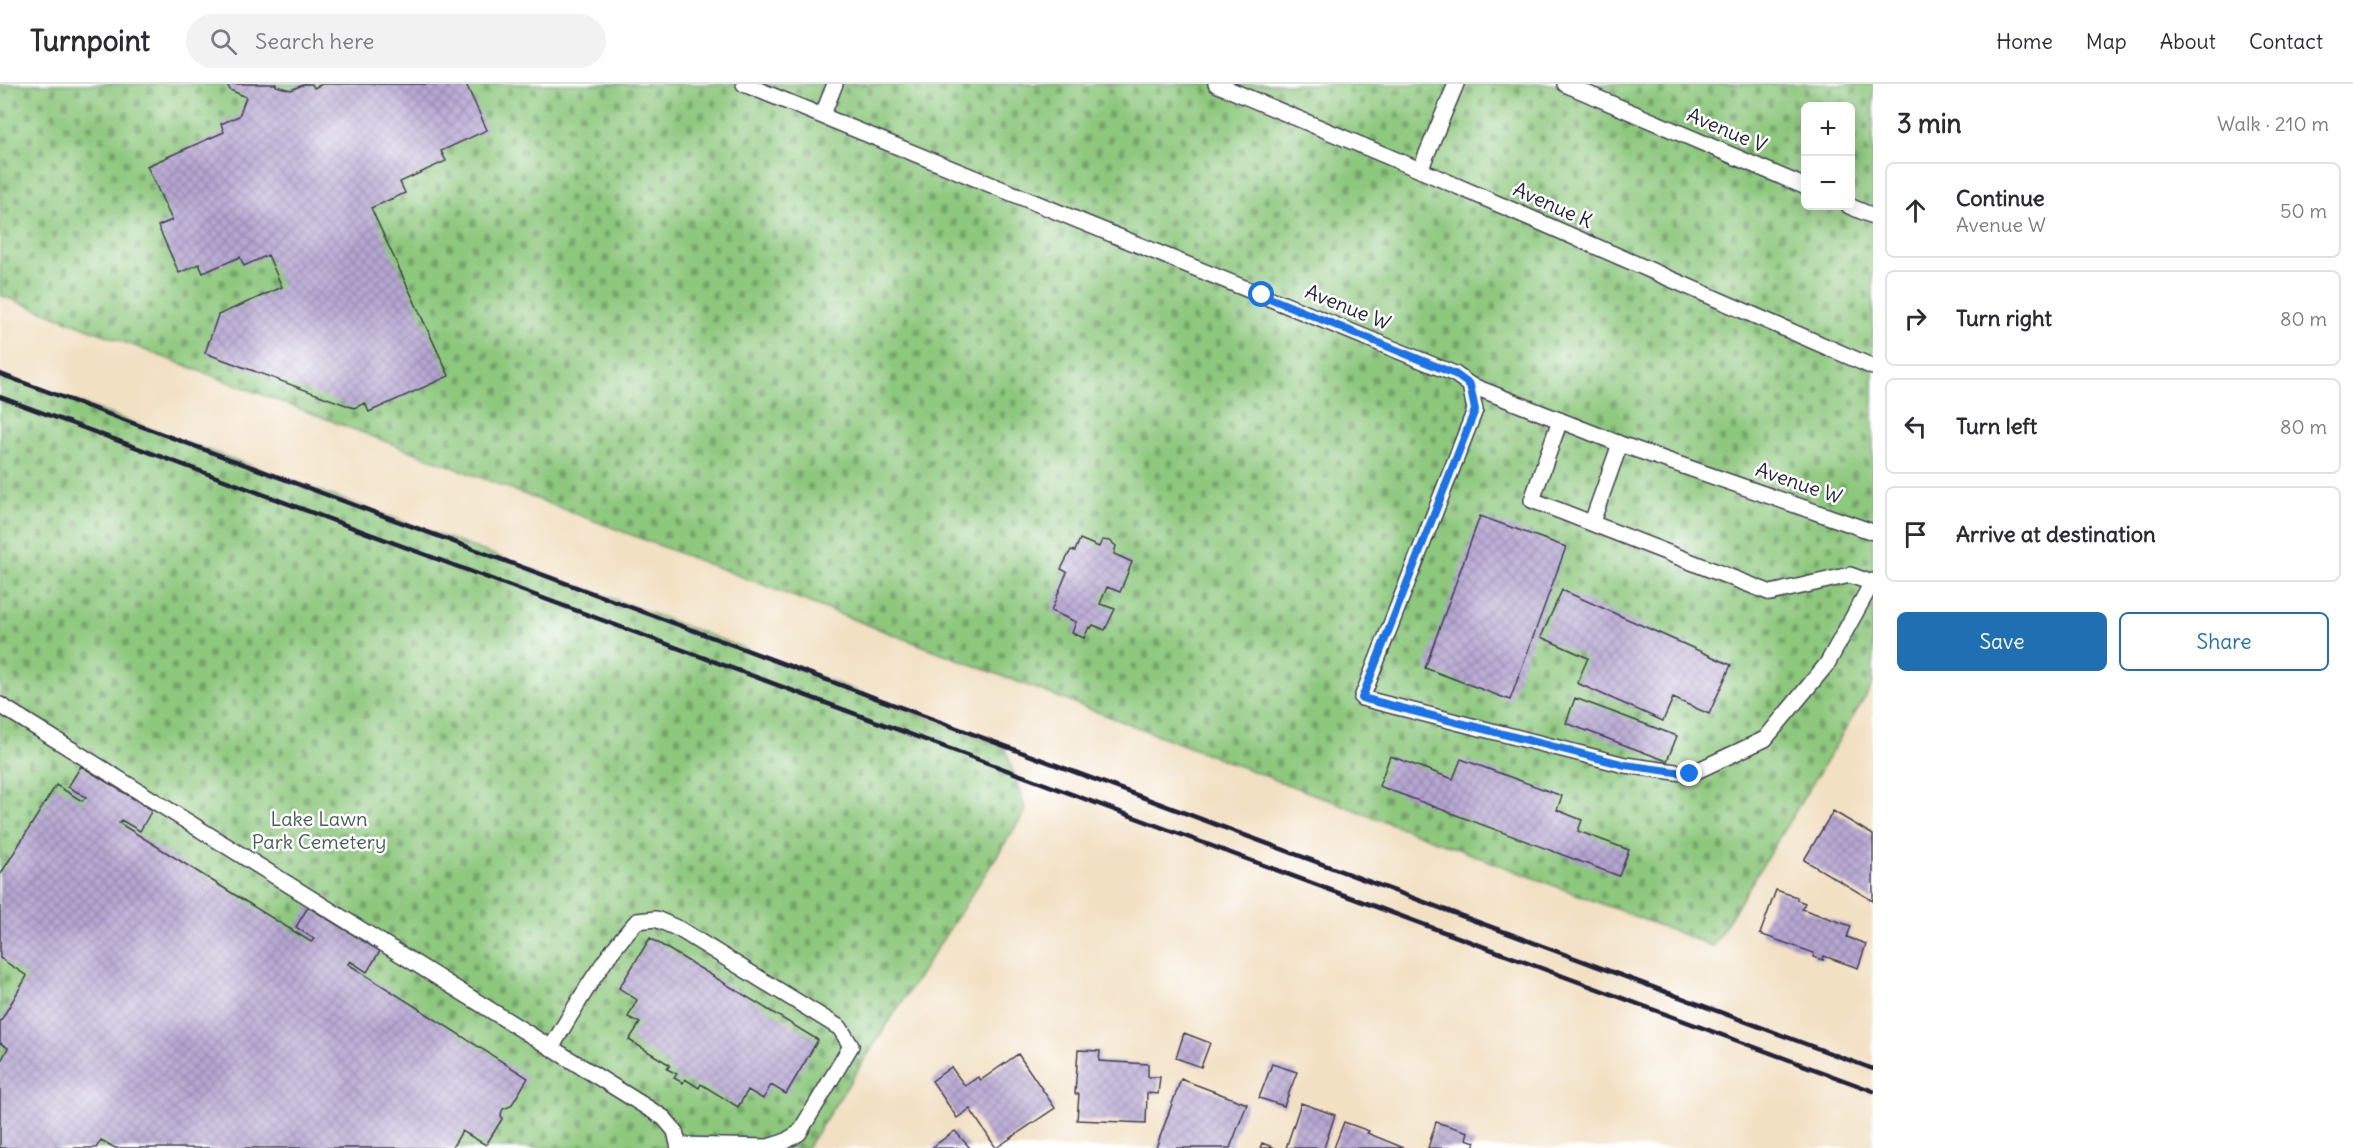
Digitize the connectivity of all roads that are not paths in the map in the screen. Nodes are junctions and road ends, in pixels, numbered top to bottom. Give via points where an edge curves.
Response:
1 (744, 84) edge
2 (835, 84) edge
3 (1216, 84) edge
4 (1456, 84) edge
5 (1565, 84) edge
6 (823, 114) junction
7 (1420, 170) junction
8 (1801, 185) edge
9 (1855, 208) edge
10 (1873, 216) edge
11 (1873, 367) edge
12 (1470, 385) junction
13 (1560, 420) junction
14 (1620, 444) junction
15 (1592, 522) junction
16 (1873, 532) edge
17 (1872, 582) edge
18 (0, 705) edge
19 (551, 1048) junction
20 (679, 1146) edge

1 - 6 lane, Avenue W
2 - 6 lane
3 - 7 lane, Avenue K
4 - 7 lane
5 - 8 lane, Avenue V
6 - 12 lane, Avenue W via 1455,374
7 - 11 lane, Avenue K
9 - 10 lane
12 - 13 lane, Avenue W
12 - 17 lane via 1475,410 1362,698 1625,765 1690,774 1765,739 1827,664
13 - 14 lane, Avenue W
13 - 15 lane via 1532,500
14 - 15 lane
14 - 16 lane, Avenue W
15 - 17 lane via 1772,593 1850,575
18 - 19 lane
19 - 20 lane via 664,1118 675,1131
19 - 20 lane via 586,988 625,934 637,921 656,919 679,929 840,1028 851,1046 799,1133 768,1147

